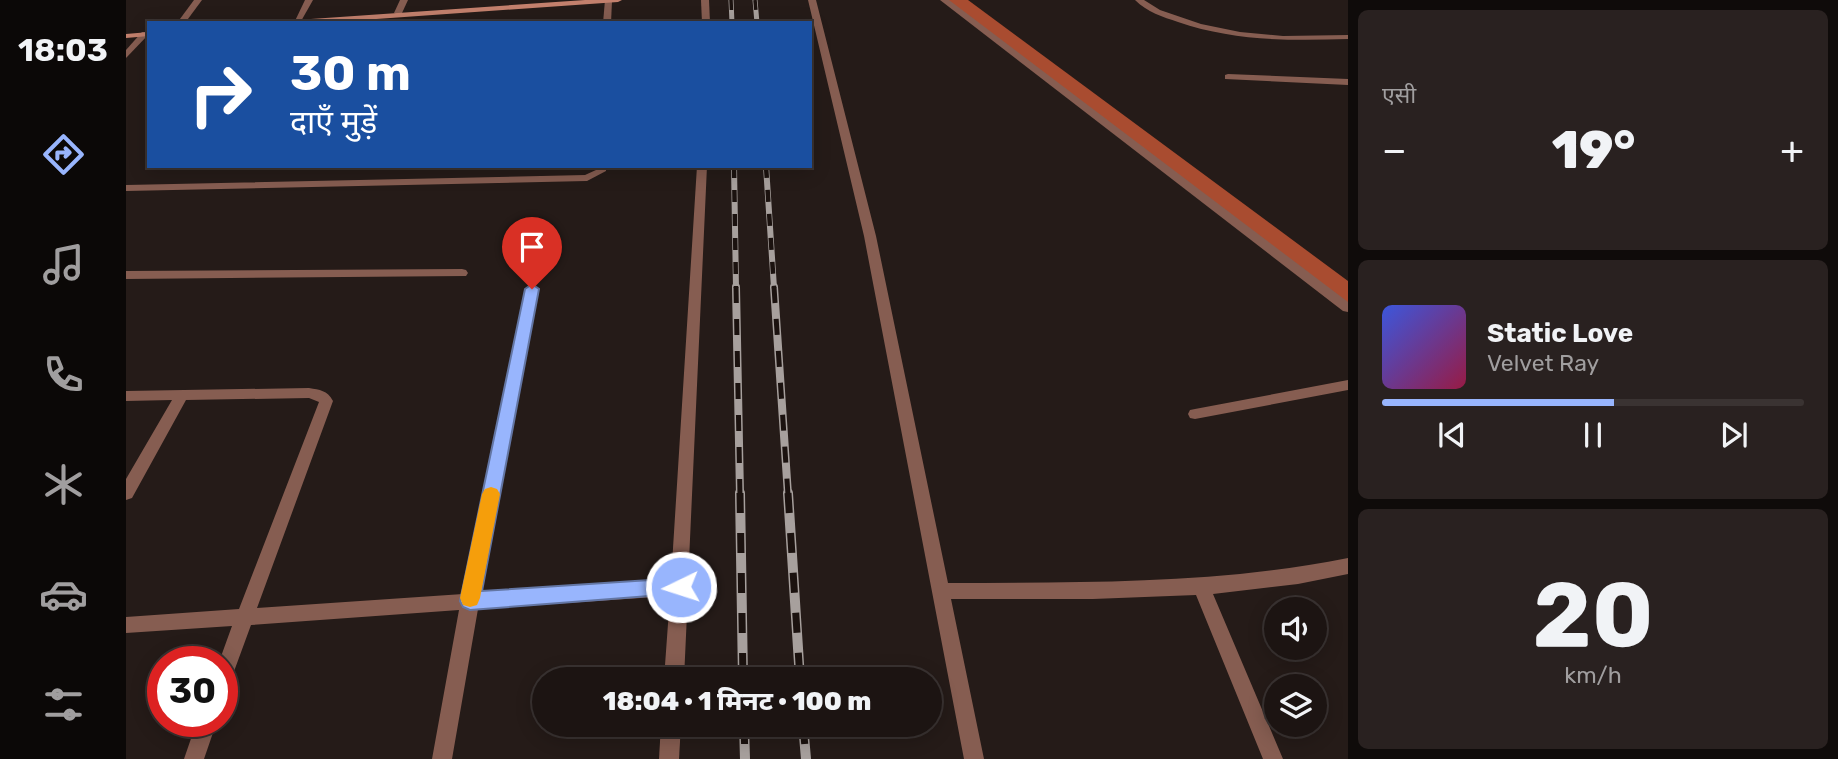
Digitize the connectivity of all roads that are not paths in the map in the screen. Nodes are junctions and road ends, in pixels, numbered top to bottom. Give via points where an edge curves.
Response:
1 (198, 0) edge
2 (309, 0) edge
3 (404, 0) edge
4 (618, 0) edge
5 (705, 0) edge
6 (812, 0) edge
7 (944, 0) edge
8 (1139, 0) edge
9 (608, 1) edge
10 (398, 13) junction
11 (182, 21) edge
12 (298, 21) edge
13 (308, 21) edge
14 (607, 21) edge
15 (706, 21) edge
16 (147, 34) edge
17 (126, 36) edge
18 (1348, 37) edge
19 (126, 55) edge
20 (1228, 77) dead end
21 (1348, 82) edge
22 (601, 168) edge
23 (702, 168) edge
24 (126, 188) edge
25 (462, 273) dead end
26 (126, 275) edge
27 (532, 289) dead end
28 (1348, 308) edge
29 (1348, 385) edge
30 (182, 395) junction
31 (126, 396) edge
32 (1195, 414) dead end
33 (126, 493) edge
34 (1348, 566) edge
35 (681, 587) junction
36 (1201, 587) junction
37 (939, 591) junction
38 (470, 601) junction
39 (243, 617) junction
40 (126, 625) edge
41 (233, 646) edge
42 (675, 667) edge
43 (202, 737) edge
44 (670, 737) edge
45 (194, 759) edge
46 (442, 759) edge
47 (669, 759) edge
48 (974, 759) edge
49 (1273, 759) edge

1 - 11 street
2 - 12 street
3 - 10 street
4 - 9 street
5 - 15 street
6 - 37 street via 870,236
7 - 28 street
8 - 18 street via 1216,33 1284,39
9 - 10 street
9 - 14 street
10 - 13 street
16 - 17 street
16 - 19 street
20 - 21 street
22 - 24 street via 596,176 587,178
23 - 35 street
25 - 26 street
27 - 38 street
29 - 32 street
30 - 31 street
30 - 33 street
30 - 39 street via 309,393 326,401
34 - 36 street
35 - 38 street
35 - 42 street
36 - 37 street
36 - 49 street
37 - 48 street
38 - 39 street
38 - 46 street
39 - 40 street
39 - 41 street
43 - 45 street
44 - 47 street

